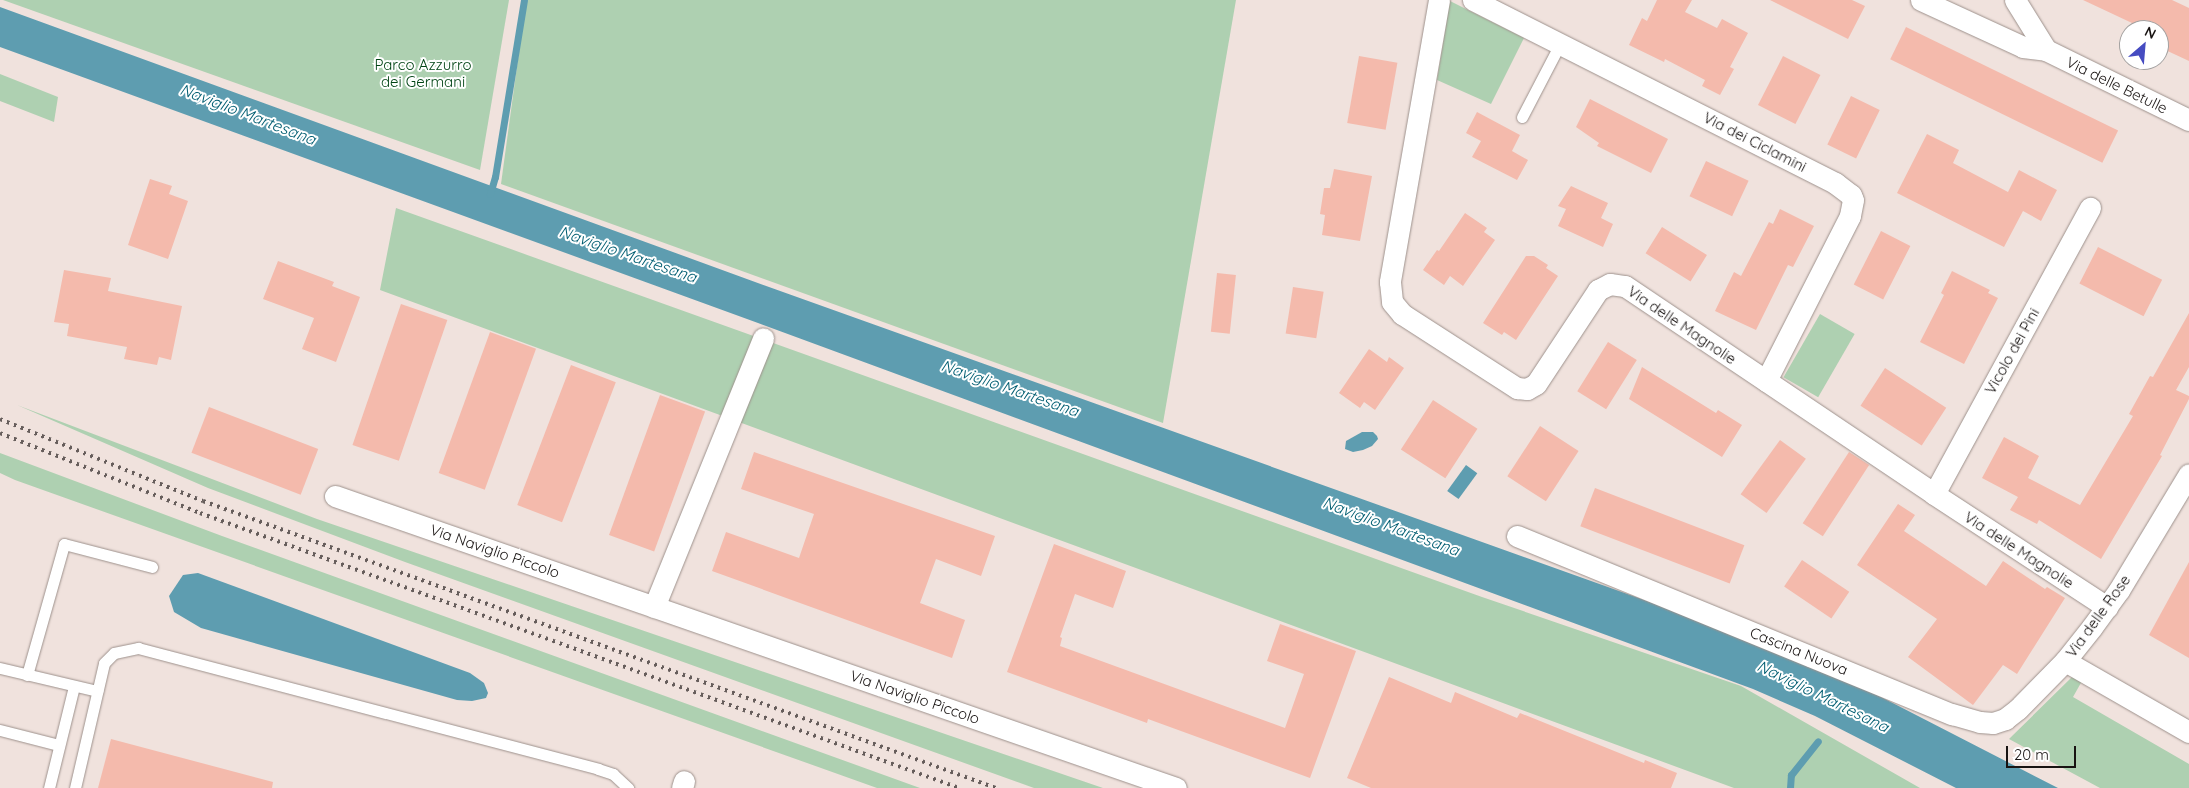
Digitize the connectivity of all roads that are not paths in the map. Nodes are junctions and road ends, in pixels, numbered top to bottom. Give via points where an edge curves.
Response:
1 (1439, 0) edge
2 (1473, 0) edge
3 (1921, 0) edge
4 (2015, 0) edge
5 (1560, 44) junction
6 (2046, 50) junction
7 (1522, 117) dead end
8 (2189, 120) edge
9 (2090, 208) dead end
10 (763, 338) dead end
11 (1766, 381) junction
12 (2189, 474) edge
13 (1934, 494) junction
14 (336, 496) dead end
15 (1517, 536) dead end
16 (152, 567) dead end
17 (654, 607) junction
18 (2107, 607) junction
19 (2065, 661) junction
20 (0, 668) edge
21 (27, 675) junction
22 (74, 686) junction
23 (97, 691) junction
24 (0, 730) edge
25 (2189, 732) edge
26 (59, 745) junction
27 (49, 788) edge
28 (75, 788) edge
29 (628, 788) edge
30 (1176, 788) edge

1 - 11 street, Via delle Magnolie via 1390,282 1390,294 1396,308 1513,386 1527,389 1536,384 1598,290 1610,284 1621,284
2 - 5 street, Via dei Ciclamini
3 - 6 street, Via delle Betulle via 2023,47
4 - 6 street
5 - 7 lane
5 - 11 street, Via dei Ciclamini via 1835,182 1851,195 1853,206 1848,222
6 - 8 street, Via delle Betulle
9 - 13 street, Vicolo dei Pini
10 - 17 street
11 - 13 street, Via delle Magnolie
12 - 18 street, Via delle Rose
13 - 18 street, Via delle Magnolie
14 - 17 street, Via Naviglio Piccolo
15 - 19 street, Cascina Nuova via 1952,714 1980,722 1993,723 2012,714
16 - 21 lane via 64,544
17 - 30 street, Via Naviglio Piccolo
18 - 19 street, Via delle Rose
19 - 25 street, Via delle Rose
20 - 21 lane
21 - 22 lane
22 - 23 lane
22 - 26 lane
23 - 28 lane
23 - 29 lane via 108,658 121,650 138,648 598,769 612,774
24 - 26 lane
26 - 27 lane

